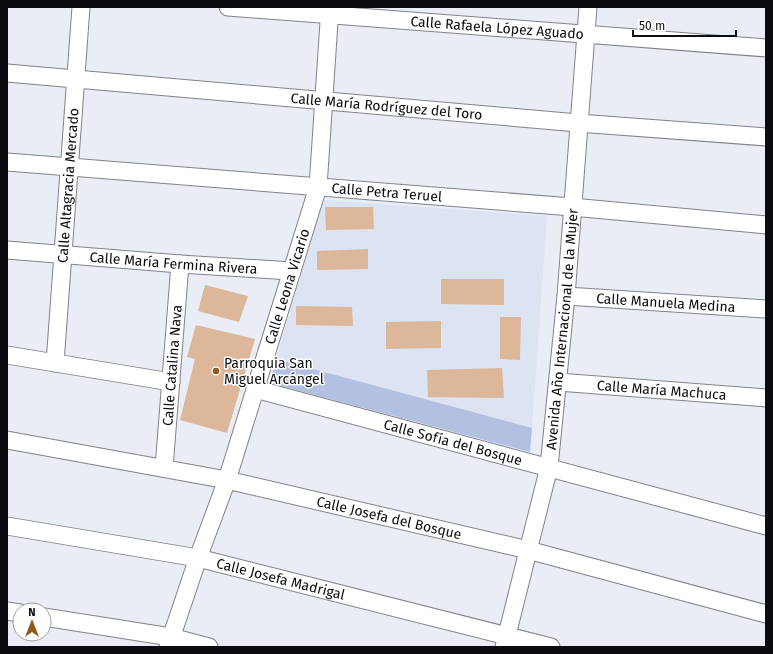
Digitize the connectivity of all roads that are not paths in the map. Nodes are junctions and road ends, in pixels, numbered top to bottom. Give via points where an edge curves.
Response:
1 (81, 7) edge
2 (228, 7) edge
3 (588, 7) edge
4 (330, 11) edge
5 (586, 34) junction
6 (766, 48) edge
7 (7, 73) edge
8 (75, 78) junction
9 (323, 100) junction
10 (578, 123) junction
11 (766, 137) edge
12 (7, 162) edge
13 (69, 168) junction
14 (318, 187) junction
15 (572, 207) junction
16 (766, 225) edge
17 (7, 250) edge
18 (63, 255) junction
19 (180, 264) junction
20 (292, 271) junction
21 (566, 296) junction
22 (766, 309) edge
23 (7, 355) edge
24 (55, 364) junction
25 (171, 382) junction
26 (558, 382) junction
27 (255, 389) junction
28 (766, 398) edge
29 (7, 440) edge
30 (549, 467) junction
31 (164, 468) junction
32 (227, 480) junction
33 (7, 526) edge
34 (766, 526) edge
35 (528, 550) junction
36 (198, 558) junction
37 (766, 614) edge
38 (52, 619) edge
39 (506, 641) edge
40 (170, 642) edge
41 (210, 647) edge
42 (551, 647) edge

1 - 8 street, Calle Altagracia Mercado
2 - 4 street, Calle Rafaela López Aguado
3 - 5 street, Avenida Año Internacional de la Mujer
4 - 5 street, Calle Rafaela López Aguado
4 - 9 street, Calle Leona Vicario
5 - 6 street, Calle Rafaela López Aguado
5 - 10 street, Avenida Año Internacional de la Mujer
7 - 8 street, Calle María Rodríguez del Toro
8 - 9 street, Calle María Rodríguez del Toro
8 - 13 street, Calle Altagracia Mercado
9 - 10 street, Calle María Rodríguez del Toro
9 - 14 street, Calle Leona Vicario
10 - 11 street, Calle María Rodríguez del Toro
10 - 15 street, Avenida Año Internacional de la Mujer
12 - 13 street, Calle Petra Teruel
13 - 14 street, Calle Petra Teruel
13 - 18 street, Calle Altagracia Mercado
14 - 15 street, Calle Petra Teruel
14 - 20 street, Calle Leona Vicario
15 - 16 street, Calle Petra Teruel
15 - 21 street, Avenida Año Internacional de la Mujer
17 - 18 street, Calle María Fermina Rivera
18 - 19 street, Calle María Fermina Rivera
18 - 24 street, Calle Altagracia Mercado
19 - 20 street, Calle María Fermina Rivera
19 - 25 street, Calle Catalina Nava
20 - 27 street, Calle Leona Vicario
21 - 22 street, Calle Manuela Medina
21 - 26 street, Avenida Año Internacional de la Mujer
23 - 24 street
24 - 25 street
25 - 31 street, Calle Catalina Nava
26 - 28 street, Calle María Machuca
26 - 30 street, Avenida Año Internacional de la Mujer
27 - 30 street, Calle Sofía del Bosque
27 - 32 street, Calle Leona Vicario
29 - 31 street, Calle Josefa del Bosque
30 - 34 street, Calle Sofía del Bosque
30 - 35 street, Avenida Año Internacional de la Mujer
31 - 32 street, Calle Josefa del Bosque
32 - 35 street, Calle Josefa del Bosque
32 - 36 street, Calle Leona Vicario
33 - 36 street, Calle Josefa Madrigal
35 - 37 street, Calle Josefa del Bosque
35 - 39 street, Avenida Año Internacional de la Mujer
36 - 39 street, Calle Josefa Madrigal
36 - 40 street, Calle Leona Vicario
38 - 40 street
39 - 42 street, Calle Josefa Madrigal
40 - 41 street

